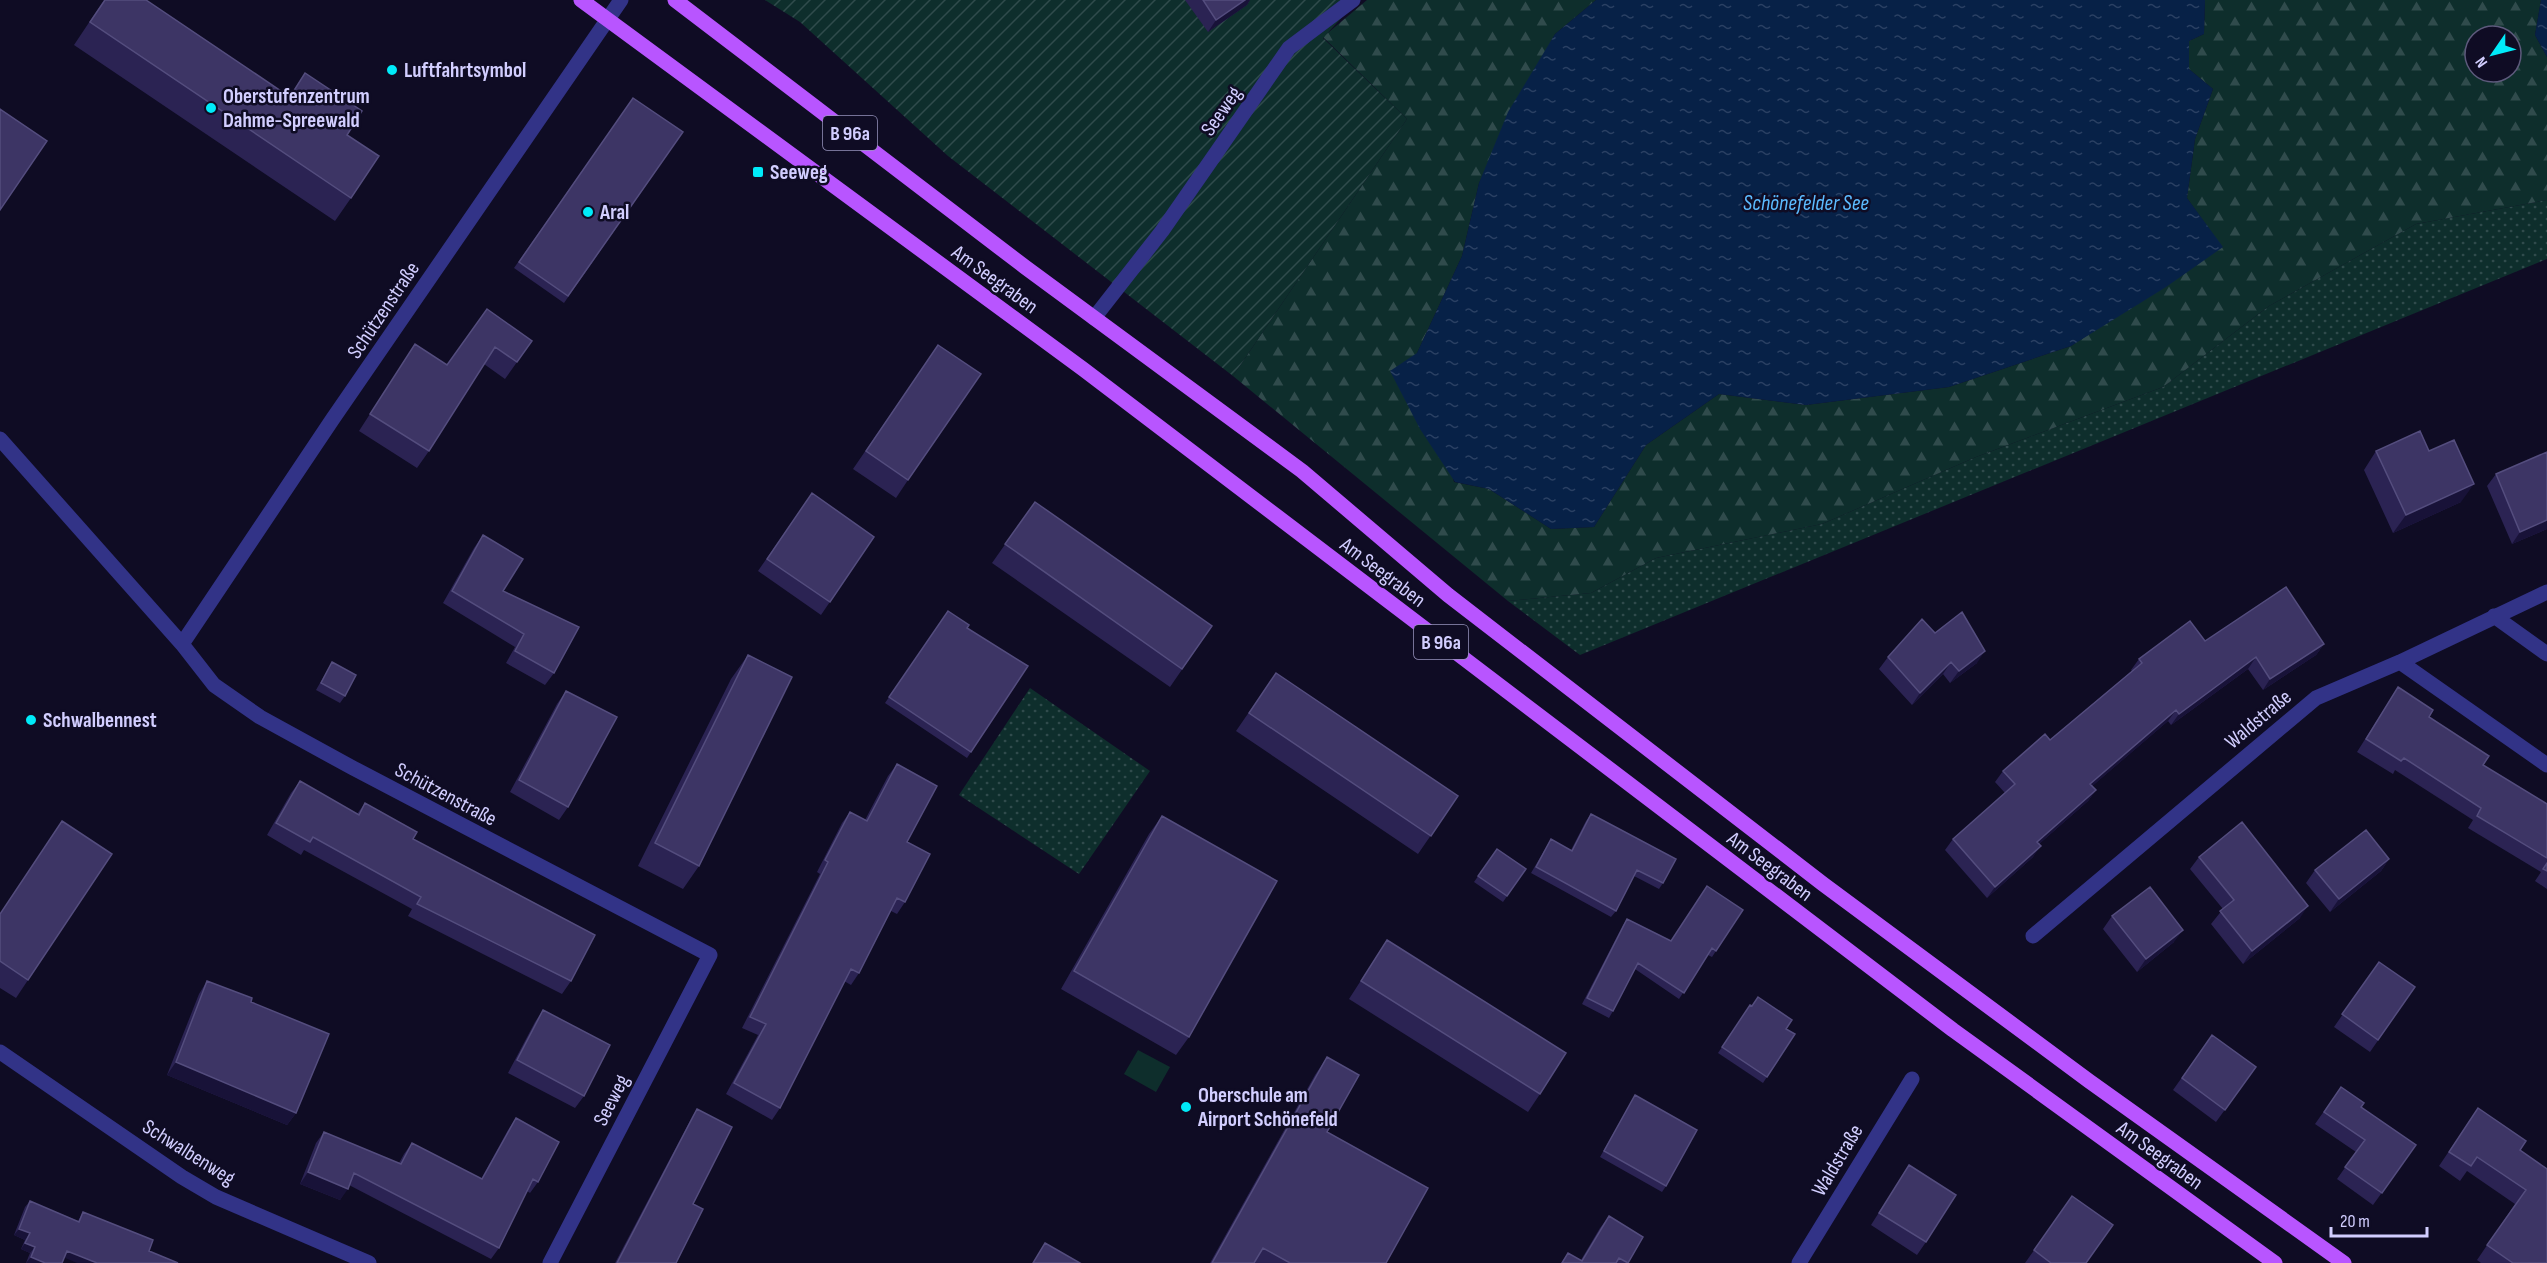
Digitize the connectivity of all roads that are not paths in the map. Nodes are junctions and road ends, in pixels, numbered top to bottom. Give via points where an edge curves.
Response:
1 (581, 0) edge
2 (621, 0) edge
3 (675, 0) edge
4 (1353, 0) edge
5 (607, 19) junction
6 (1095, 318) junction
7 (0, 439) edge
8 (2547, 592) edge
9 (2494, 616) junction
10 (182, 644) junction
11 (2547, 654) edge
12 (2400, 662) junction
13 (2547, 765) edge
14 (2033, 936) dead end
15 (710, 955) joint
16 (0, 1052) edge
17 (1912, 1079) dead end
18 (369, 1263) edge
19 (550, 1263) edge
20 (1799, 1263) edge
21 (2275, 1263) edge
22 (2344, 1263) edge

1 - 5 main road, Am Seegraben / B 96a
2 - 5 street, Schützenstraße
3 - 6 main road, Am Seegraben / B 96a
4 - 6 street, Seeweg via 1289,48 1162,231
5 - 10 street, Schützenstraße
5 - 21 main road, Am Seegraben / B 96a via 1083,369 1942,1022
6 - 22 main road, Am Seegraben / B 96a via 1302,471 1475,616 1823,884
7 - 10 street, Schützenstraße
8 - 9 street, Waldstraße
9 - 11 street
9 - 12 street, Waldstraße
10 - 15 street, Schützenstraße via 214,685 260,717
12 - 13 street
12 - 14 street, Waldstraße via 2316,698
15 - 19 street, Seeweg
16 - 18 street, Schwalbenweg via 216,1197
17 - 20 street, Waldstraße

